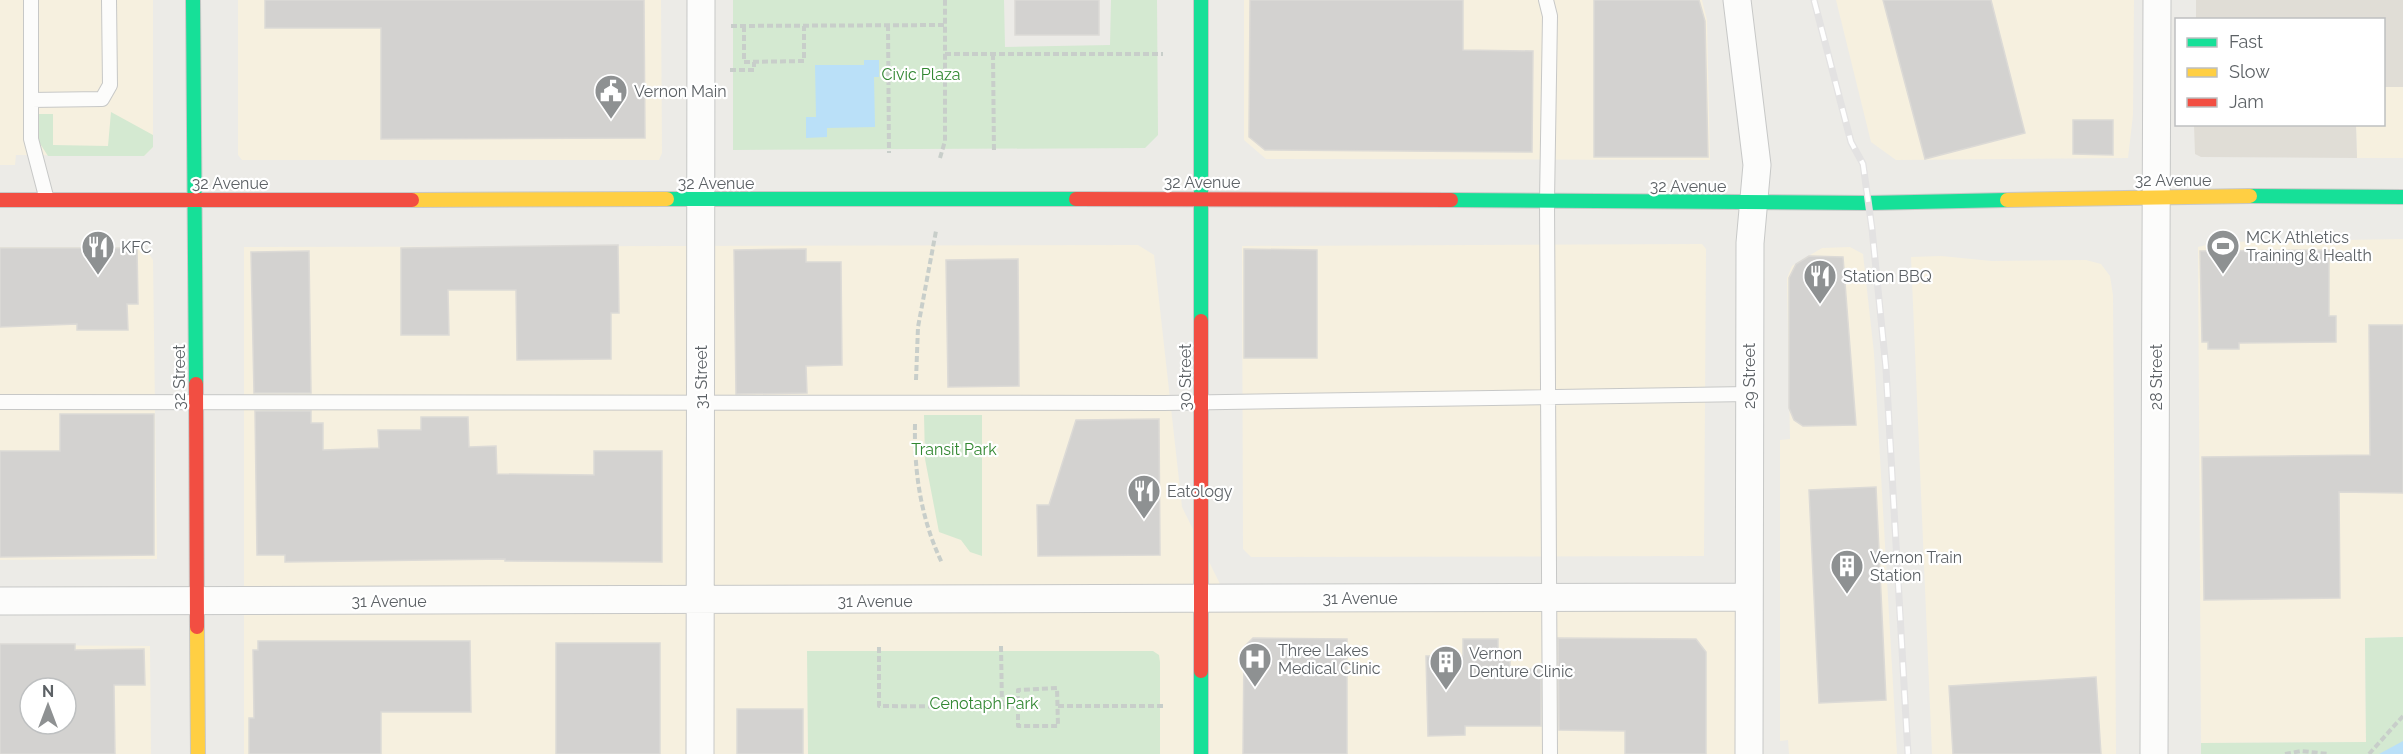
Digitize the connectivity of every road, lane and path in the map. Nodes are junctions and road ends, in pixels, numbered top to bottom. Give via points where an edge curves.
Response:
1 (31, 0) edge
2 (109, 0) edge
3 (193, 0) edge
4 (701, 0) edge
5 (945, 0) edge
6 (1201, 0) edge
7 (1546, 0) edge
8 (1737, 0) edge
9 (2157, 0) edge
10 (888, 25) junction
11 (945, 25) junction
12 (730, 26) dead end
13 (744, 26) junction
14 (804, 26) junction
15 (945, 54) junction
16 (993, 54) junction
17 (1162, 54) dead end
18 (754, 62) junction
19 (730, 70) dead end
20 (31, 100) junction
21 (889, 153) dead end
22 (994, 153) dead end
23 (940, 158) dead end
24 (2157, 196) junction
25 (2403, 197) edge
26 (700, 199) junction
27 (1200, 199) junction
28 (0, 200) edge
29 (47, 200) junction
30 (194, 200) junction
31 (1547, 201) junction
32 (1754, 203) junction
33 (1749, 394) junction
34 (1549, 396) junction
35 (0, 402) edge
36 (196, 402) junction
37 (1202, 402) junction
38 (701, 404) junction
39 (1749, 597) junction
40 (1550, 598) junction
41 (1202, 599) junction
42 (0, 601) edge
43 (699, 601) junction
44 (198, 602) junction
45 (1001, 646) dead end
46 (879, 647) dead end
47 (1018, 706) junction
48 (1058, 706) junction
49 (1166, 706) dead end
50 (1002, 707) junction
51 (2403, 716) edge
52 (198, 754) edge
53 (700, 754) edge
54 (1201, 754) edge
55 (1550, 754) edge
56 (1749, 754) edge
57 (2154, 754) edge
58 (2285, 754) edge
59 (2328, 754) edge
60 (2369, 754) edge

1 - 20 lane
2 - 20 lane via 110,85 102,99
3 - 30 main road, 32 Street
4 - 26 street, 31 Street
5 - 11 path
6 - 27 main road, 30 Street
7 - 31 lane via 1550,16
8 - 32 street, 29 Street via 1755,128
9 - 24 street, 28 Street
10 - 11 path
10 - 14 path
10 - 21 path
11 - 15 path
12 - 13 path
13 - 14 path
13 - 18 path via 744,62
14 - 18 path via 804,61
15 - 16 path
15 - 23 path via 945,141
16 - 17 path
16 - 22 path
18 - 19 path via 754,70
20 - 29 lane via 31,139
24 - 25 main road, 32 Avenue
24 - 32 main road, 32 Avenue
24 - 57 street, 28 Street
26 - 27 main road, 32 Avenue
26 - 30 main road, 32 Avenue
26 - 38 street, 31 Street
27 - 31 main road, 32 Avenue
27 - 37 main road, 30 Street
28 - 29 main road, 32 Avenue
29 - 30 main road, 32 Avenue
30 - 36 main road, 32 Street
31 - 32 main road, 32 Avenue
31 - 34 lane
32 - 33 street, 29 Street
33 - 34 lane
33 - 39 street, 29 Street
34 - 37 lane
34 - 40 lane
35 - 36 lane
36 - 38 lane
36 - 44 main road, 32 Street
37 - 38 lane
37 - 41 main road, 30 Street
38 - 43 street, 31 Street
39 - 40 street, 31 Avenue
39 - 56 street, 29 Street
40 - 41 street, 31 Avenue
40 - 55 lane
41 - 43 street, 31 Avenue
41 - 54 main road, 30 Street
42 - 44 street, 31 Avenue
43 - 44 street, 31 Avenue
43 - 53 street, 31 Street
44 - 52 main road, 32 Street
45 - 50 path
46 - 50 path via 879,706
47 - 48 path via 1018,690 1057,688
47 - 48 path via 1018,726 1058,726
47 - 50 path
48 - 49 path
51 - 60 path
58 - 59 path

